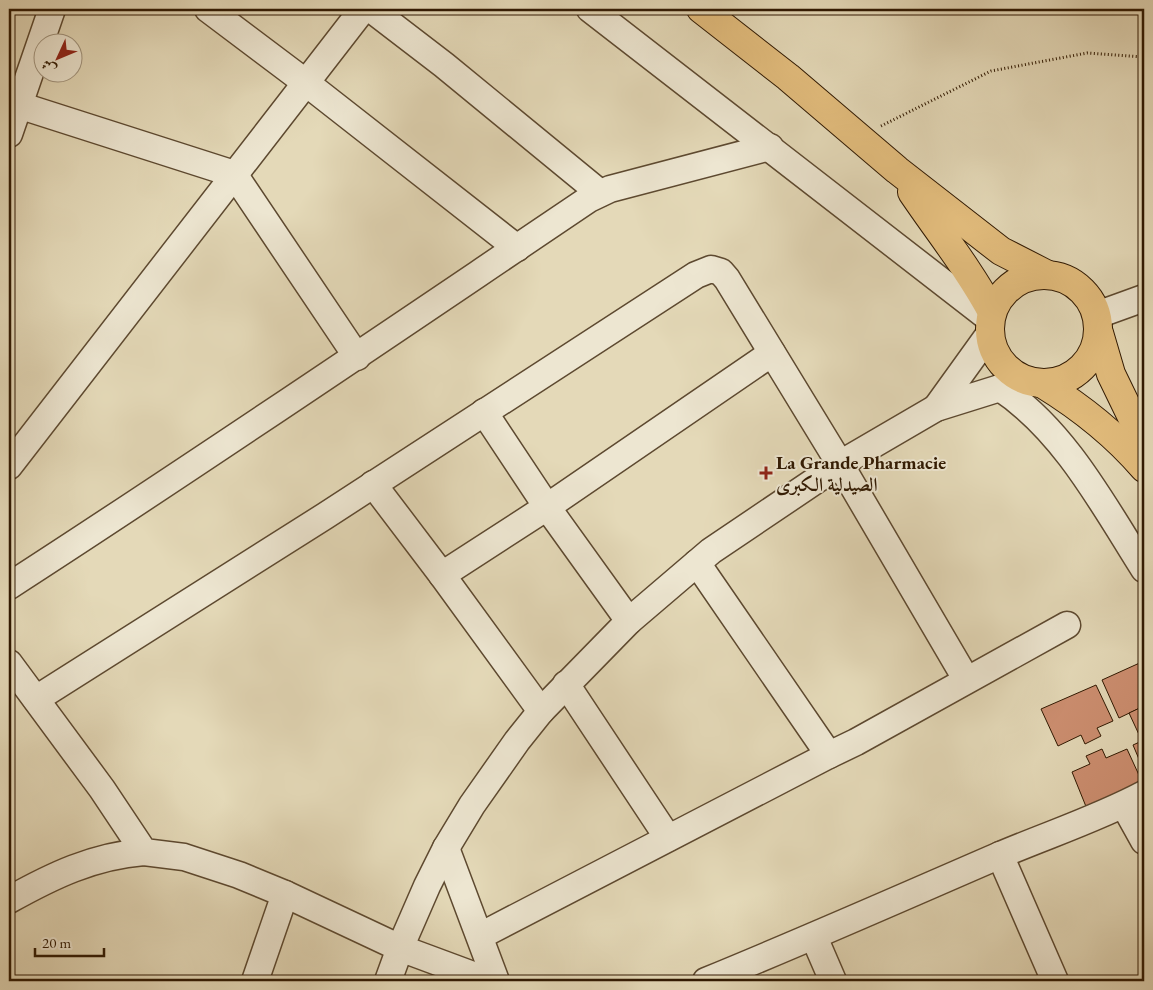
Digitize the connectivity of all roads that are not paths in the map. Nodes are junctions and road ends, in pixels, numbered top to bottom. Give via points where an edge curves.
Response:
1 (52, 9) edge
2 (208, 9) edge
3 (363, 9) edge
4 (372, 9) edge
5 (590, 9) edge
6 (710, 12) edge
7 (305, 82) junction
8 (14, 104) edge
9 (9, 134) edge
10 (770, 147) junction
11 (897, 170) junction
12 (234, 174) junction
13 (600, 193) junction
14 (517, 248) junction
15 (1046, 274) junction
16 (1144, 298) edge
17 (991, 321) junction
18 (1098, 324) junction
19 (772, 353) junction
20 (357, 357) junction
21 (1036, 383) junction
22 (1000, 388) junction
23 (936, 408) junction
24 (484, 412) junction
25 (1144, 442) edge
26 (840, 464) junction
27 (9, 466) edge
28 (1144, 468) edge
29 (373, 484) junction
30 (547, 507) junction
31 (697, 563) junction
32 (1144, 569) edge
33 (442, 575) junction
34 (9, 586) edge
35 (629, 621) junction
36 (1067, 625) dead end
37 (9, 663) edge
38 (966, 680) junction
39 (566, 684) junction
40 (36, 699) junction
41 (541, 711) junction
42 (829, 755) junction
43 (1134, 800) edge
44 (668, 838) junction
45 (1144, 841) edge
46 (446, 848) junction
47 (144, 852) junction
48 (1000, 855) junction
49 (285, 894) junction
50 (9, 900) edge
51 (480, 936) junction
52 (814, 937) junction
53 (400, 948) junction
54 (254, 981) edge
55 (388, 981) edge
56 (489, 981) edge
57 (496, 981) edge
58 (706, 981) edge
59 (833, 981) edge
60 (1055, 981) edge

1 - 8 street
2 - 7 street
3 - 7 street
4 - 13 street
5 - 10 street
6 - 11 main road
7 - 12 street
7 - 14 street
8 - 9 street
8 - 12 street
10 - 13 street
10 - 17 street
11 - 15 main road via 1001,251
11 - 17 main road via 964,265
12 - 20 street
12 - 27 street
13 - 14 street
14 - 20 street
15 - 17 main road via 1028,276 1012,284 1000,296
15 - 18 main road via 1079,286 1090,299
16 - 18 street
17 - 21 main road via 993,349 1002,363 1014,374
17 - 23 street
18 - 21 main road via 1095,349 1087,363 1060,381
18 - 25 main road via 1111,374
19 - 24 street via 727,280 720,272 711,269 696,275
19 - 26 street
19 - 30 street
20 - 34 street
21 - 22 street
21 - 28 main road via 1095,419
22 - 23 street
22 - 32 street via 1033,413 1074,460
23 - 26 street
24 - 29 street
24 - 30 street
26 - 31 street
26 - 38 street
29 - 33 street
29 - 40 street
30 - 33 street
30 - 35 street
31 - 35 street
31 - 42 street
33 - 41 street
35 - 39 street
36 - 38 street
37 - 40 street
38 - 42 street
39 - 41 street
39 - 44 street
40 - 47 street
41 - 46 street via 516,741
42 - 44 street
43 - 45 street
43 - 48 street
44 - 51 street
46 - 51 street
46 - 53 street
47 - 49 street via 204,862
47 - 50 street via 78,865
48 - 52 street
48 - 60 street
49 - 53 street
49 - 54 street
51 - 57 street
52 - 58 street
52 - 59 street
53 - 55 street
53 - 56 street

